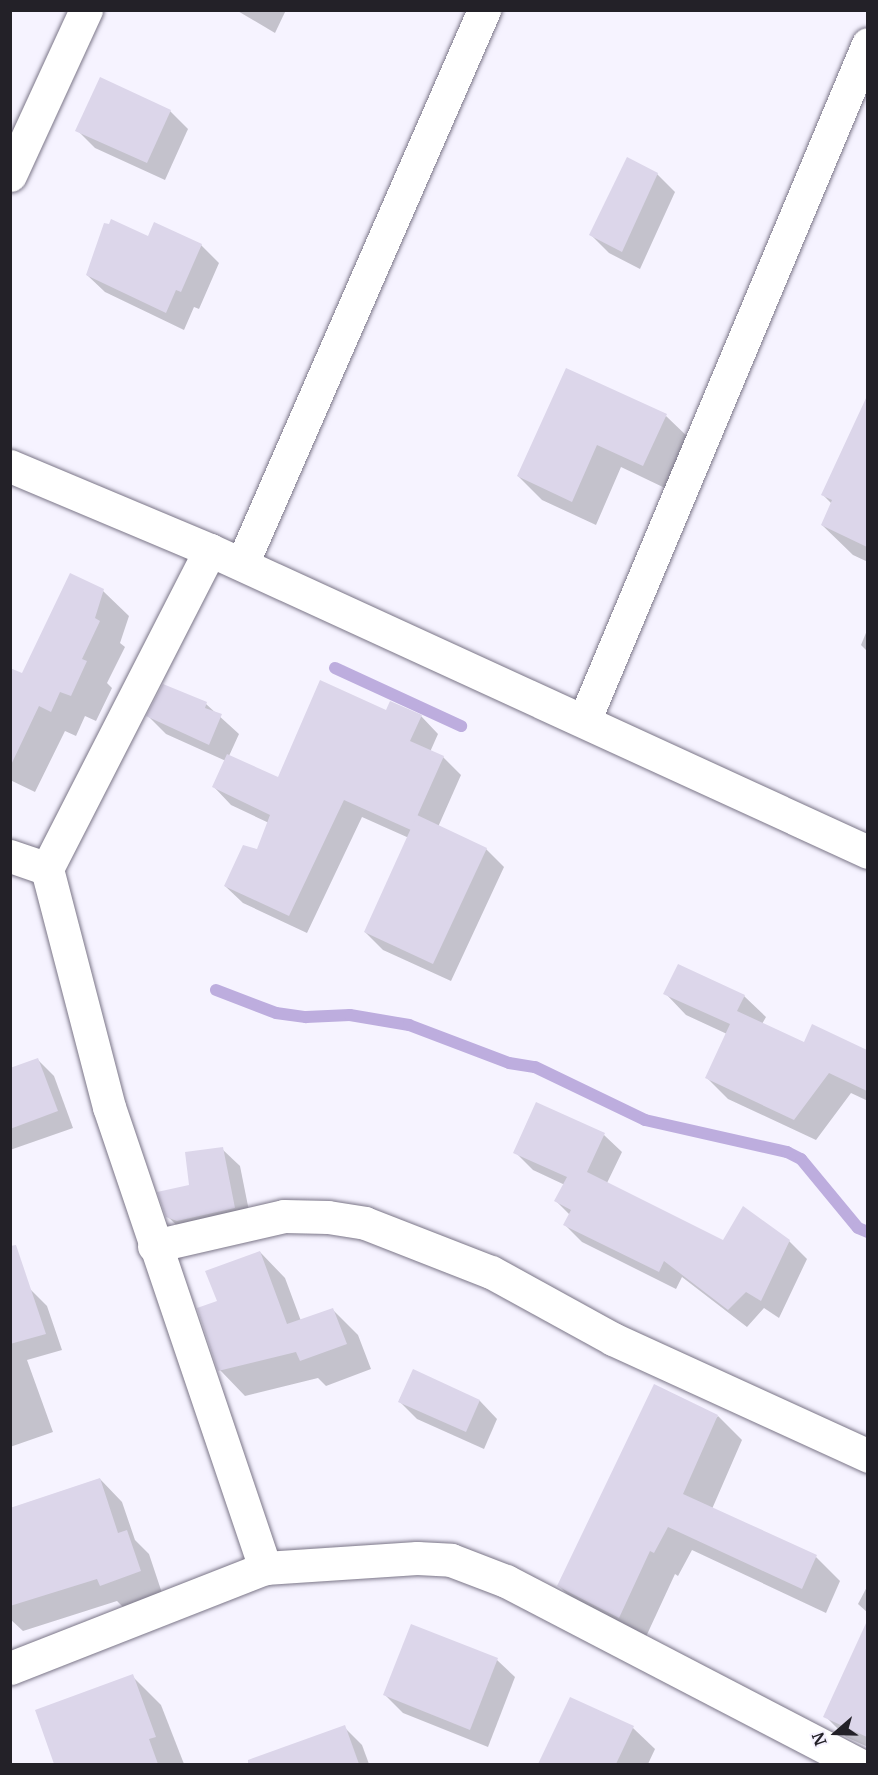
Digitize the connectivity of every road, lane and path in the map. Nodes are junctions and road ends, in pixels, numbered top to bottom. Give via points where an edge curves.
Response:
1 (86, 10) edge
2 (484, 10) edge
3 (867, 44) edge
4 (10, 175) edge
5 (10, 466) edge
6 (210, 550) junction
7 (242, 564) junction
8 (585, 721) junction
9 (867, 852) edge
10 (10, 856) edge
11 (47, 869) junction
12 (154, 1246) junction
13 (867, 1456) edge
14 (265, 1568) junction
15 (10, 1668) edge
16 (858, 1764) edge

1 - 4 street
2 - 7 street
3 - 8 street
5 - 6 street
6 - 7 street
6 - 11 street
7 - 8 street
8 - 9 street
10 - 11 street
11 - 12 street via 109,1107
12 - 13 street via 284,1216 365,1223 491,1272 613,1339
12 - 14 street
14 - 15 street
14 - 16 street via 417,1558 451,1560 506,1581

